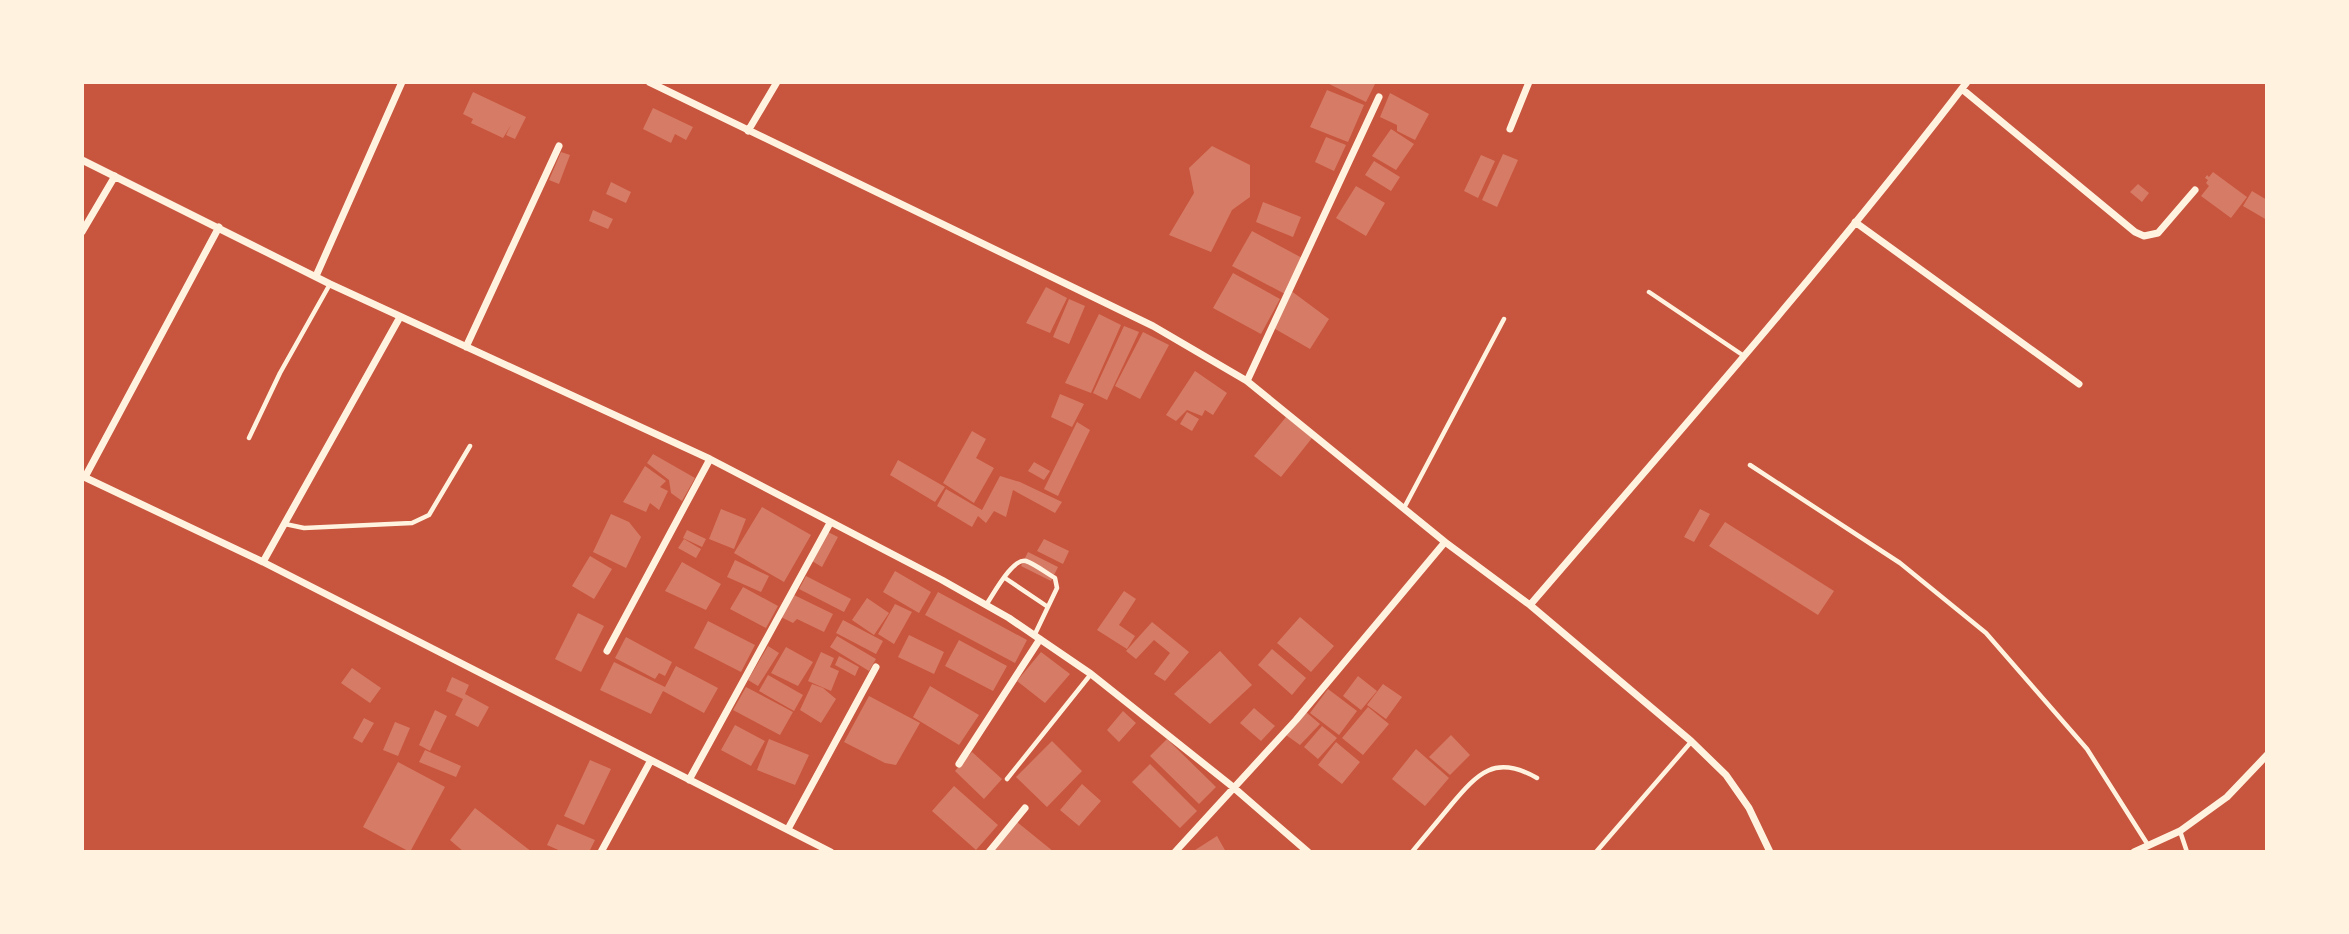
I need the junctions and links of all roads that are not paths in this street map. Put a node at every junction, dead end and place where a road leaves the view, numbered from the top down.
1 (402, 82) edge
2 (649, 82) edge
3 (777, 82) edge
4 (1529, 82) edge
5 (660, 85) edge
6 (1965, 85) edge
7 (1379, 97) dead end
8 (1510, 129) dead end
9 (748, 131) junction
10 (559, 146) dead end
11 (82, 160) edge
12 (115, 176) junction
13 (2195, 190) dead end
14 (1855, 222) junction
15 (219, 227) junction
16 (82, 232) edge
17 (316, 276) junction
18 (330, 284) junction
19 (1649, 292) dead end
20 (400, 317) junction
21 (1504, 319) dead end
22 (466, 347) junction
23 (1744, 357) junction
24 (1247, 381) junction
25 (2079, 384) dead end
26 (249, 438) dead end
27 (470, 446) dead end
28 (710, 458) junction
29 (1750, 465) dead end
30 (84, 477) edge
31 (1404, 509) junction
32 (830, 523) junction
33 (284, 524) junction
34 (1445, 542) junction
35 (262, 562) junction
36 (1005, 578) junction
37 (986, 605) junction
38 (1530, 605) junction
39 (1048, 607) junction
40 (1037, 637) junction
41 (607, 651) dead end
42 (876, 667) dead end
43 (1091, 674) junction
44 (1691, 741) junction
45 (2267, 755) edge
46 (651, 760) junction
47 (959, 764) dead end
48 (1537, 778) dead end
49 (1007, 779) dead end
50 (690, 780) junction
51 (1233, 787) junction
52 (1025, 808) dead end
53 (788, 830) junction
54 (2180, 831) junction
55 (2148, 845) junction
56 (601, 852) edge
57 (831, 852) edge
58 (989, 852) edge
59 (1175, 852) edge
60 (1308, 852) edge
61 (1412, 852) edge
62 (1596, 852) edge
63 (1770, 852) edge
64 (2134, 852) edge
65 (2188, 852) edge

1 - 17 street
2 - 5 street
3 - 9 street
4 - 8 street
5 - 9 street
6 - 13 street
6 - 14 street
7 - 24 street
9 - 24 street
10 - 22 street
11 - 12 street
12 - 15 street
12 - 16 street
14 - 23 street
14 - 25 street
15 - 17 street
15 - 30 street
17 - 18 street
18 - 20 street
18 - 26 lane
19 - 23 lane
20 - 22 street
20 - 33 street
21 - 31 lane
22 - 28 street
23 - 38 street
24 - 31 street
27 - 33 lane
28 - 32 street
28 - 41 street
29 - 55 lane
30 - 35 street
31 - 34 street
32 - 37 street
32 - 50 street
33 - 35 street
34 - 38 street
34 - 51 street
35 - 46 street
36 - 37 lane
36 - 39 lane
36 - 39 lane
37 - 40 street
38 - 44 street
39 - 40 lane
40 - 43 street
40 - 47 street
42 - 53 street
43 - 49 lane
43 - 51 street
44 - 62 lane
44 - 63 street
45 - 54 street
46 - 50 street
46 - 56 street
48 - 61 lane
50 - 53 street
51 - 59 street
51 - 60 street
52 - 58 street
53 - 57 street
54 - 55 street
54 - 65 lane
55 - 64 street

